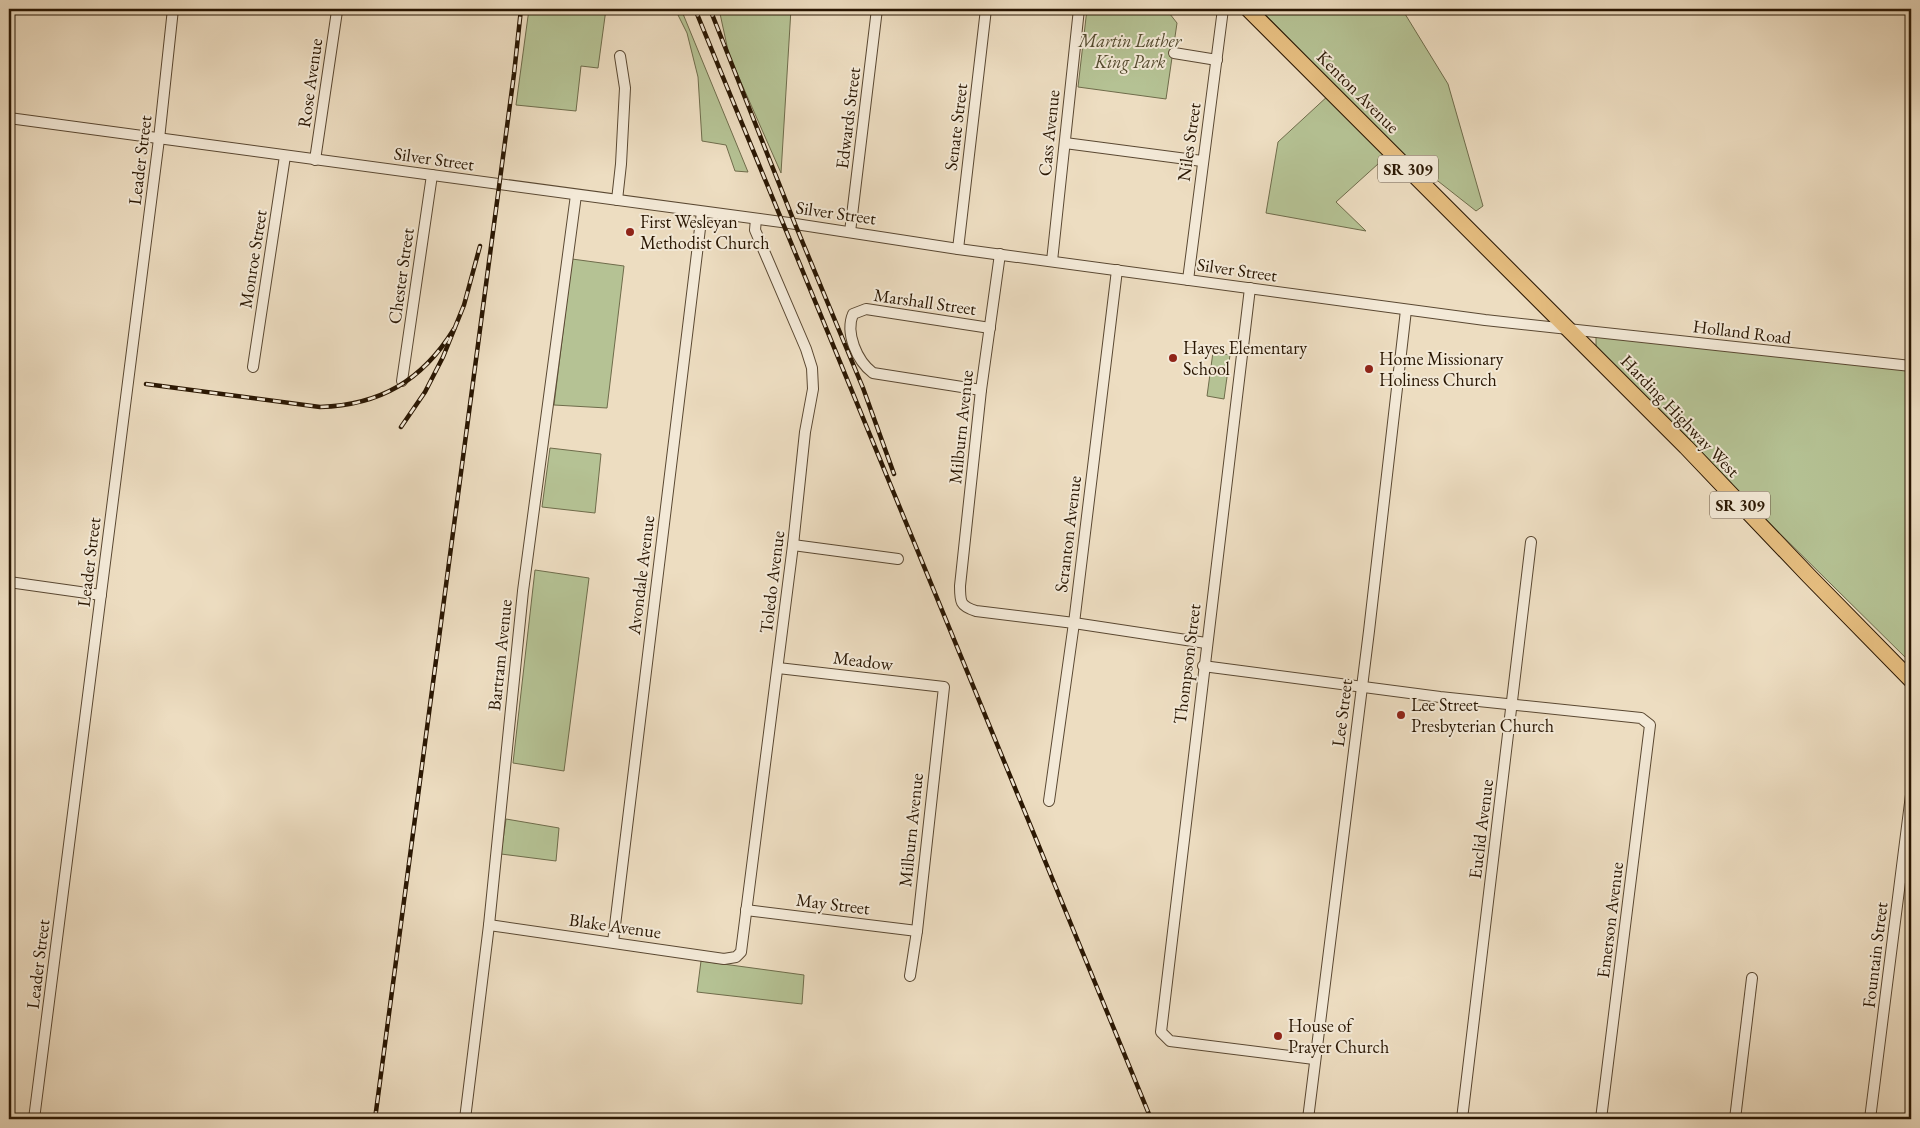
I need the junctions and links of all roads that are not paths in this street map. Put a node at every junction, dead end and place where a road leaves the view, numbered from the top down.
1 (173, 9) edge
2 (877, 9) edge
3 (986, 9) edge
4 (1079, 9) edge
5 (1223, 9) edge
6 (1248, 9) edge
7 (337, 11) dead end
8 (1174, 53) dead end
9 (620, 56) dead end
10 (1217, 60) junction
11 (9, 118) edge
12 (159, 138) junction
13 (1065, 143) junction
14 (285, 156) junction
15 (315, 160) junction
16 (1202, 161) junction
17 (432, 175) junction
18 (576, 195) junction
19 (617, 200) junction
20 (702, 212) junction
21 (756, 219) junction
22 (850, 232) junction
23 (958, 249) junction
24 (1000, 254) junction
25 (1052, 261) junction
26 (1117, 270) junction
27 (1188, 280) junction
28 (1250, 288) junction
29 (1406, 310) junction
30 (990, 328) junction
31 (1568, 330) junction
32 (1911, 366) edge
33 (253, 367) dead end
34 (402, 381) dead end
35 (981, 390) junction
36 (1531, 542) dead end
37 (793, 545) junction
38 (898, 559) dead end
39 (9, 582) edge
40 (101, 595) junction
41 (1074, 623) junction
42 (1206, 643) junction
43 (1203, 666) junction
44 (778, 668) junction
45 (1911, 680) edge
46 (944, 687) joint
47 (1362, 688) junction
48 (1512, 706) junction
49 (1911, 795) edge
50 (1049, 801) dead end
51 (746, 910) junction
52 (489, 925) junction
53 (917, 931) junction
54 (613, 942) junction
55 (736, 957) joint
56 (910, 976) dead end
57 (1752, 978) dead end
58 (1314, 1059) junction
59 (34, 1119) edge
60 (465, 1119) edge
61 (1308, 1119) edge
62 (1462, 1119) edge
63 (1602, 1119) edge
64 (1735, 1119) edge
65 (1870, 1119) edge

1 - 12 street, Leader Street
2 - 22 street, Edwards Street
3 - 23 street, Senate Street
4 - 13 street, Cass Avenue
5 - 10 street, Niles Street
6 - 31 main road, Kenton Avenue / SR 309
7 - 15 street, Rose Avenue
8 - 10 street
9 - 19 street
10 - 16 street, Niles Street
11 - 12 street, Silver Street
12 - 14 street, Silver Street
12 - 40 street, Leader Street
13 - 16 street
13 - 25 street, Cass Avenue
14 - 15 street, Silver Street
14 - 33 street, Monroe Street
15 - 17 street, Silver Street
16 - 27 street, Niles Street
17 - 18 street, Silver Street
17 - 34 street, Chester Street
18 - 19 street, Silver Street
18 - 52 street, Bartram Avenue
19 - 20 street, Silver Street
20 - 21 street, Silver Street
20 - 54 street, Avondale Avenue
21 - 22 street, Silver Street
21 - 37 street, Toledo Avenue
22 - 23 street, Silver Street
23 - 24 street, Silver Street
24 - 25 street, Silver Street
24 - 30 street, Milburn Avenue
25 - 26 street, Silver Street
26 - 27 street, Silver Street
26 - 41 street, Scranton Avenue
27 - 28 street, Silver Street
28 - 29 street, Silver Street
28 - 42 street, Thompson Street
29 - 31 street, Silver Street
29 - 47 street, Lee Street
30 - 35 street, Milburn Avenue
30 - 35 street, Marshall Street
31 - 32 street, Holland Road
31 - 45 main road, Harding Highway West / SR 309
35 - 41 street, Milburn Avenue
36 - 48 street, Euclid Avenue
37 - 38 street
37 - 44 street, Toledo Avenue
39 - 40 street
40 - 59 street, Leader Street
41 - 42 street
41 - 50 street, Scranton Avenue
42 - 43 street, Thompson Street
43 - 47 street
43 - 58 street, Thompson Street
44 - 46 street, Meadow
44 - 51 street, Toledo Avenue
46 - 53 street, Milburn Avenue
47 - 48 street
47 - 58 street, Lee Street
48 - 62 street, Euclid Avenue
48 - 63 street, Emerson Avenue
49 - 65 street, Fountain Street
51 - 53 street, May Street
51 - 55 street, Toledo Avenue
52 - 54 street, Blake Avenue
52 - 60 street, Bartram Avenue
53 - 56 street, Milburn Avenue
54 - 55 street, Blake Avenue
57 - 64 street
58 - 61 street, Lee Street

